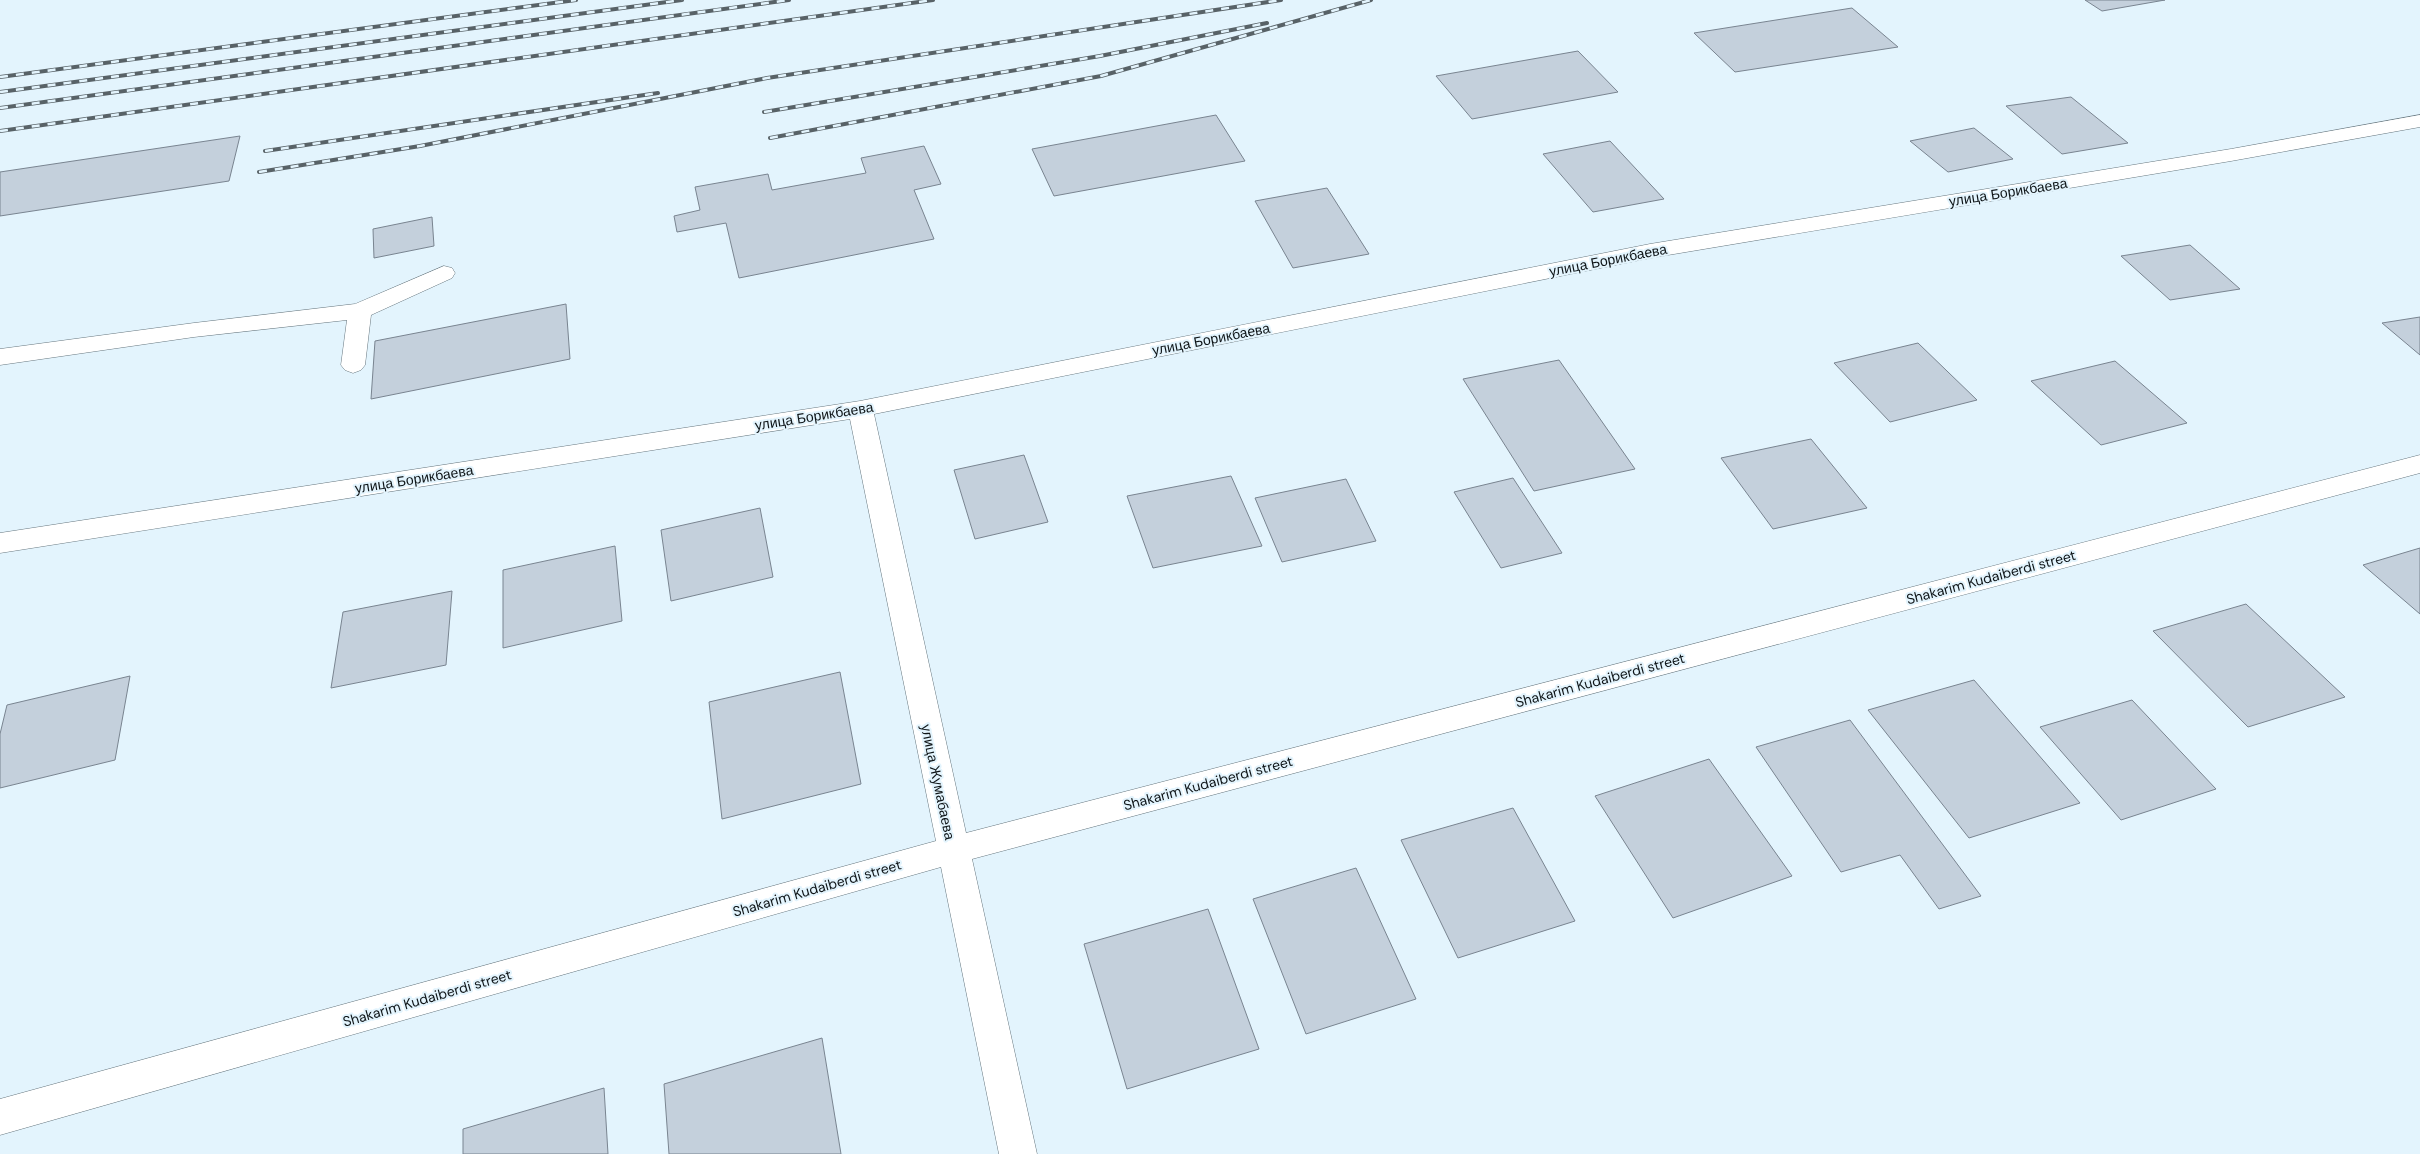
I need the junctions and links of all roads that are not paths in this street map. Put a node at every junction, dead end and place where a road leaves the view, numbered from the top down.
1 (2420, 120) edge
2 (444, 273) dead end
3 (360, 311) junction
4 (0, 357) edge
5 (353, 365) dead end
6 (860, 409) junction
7 (2420, 464) edge
8 (0, 543) edge
9 (953, 850) junction
10 (0, 1117) edge
11 (1018, 1154) edge

1 - 6 street, улица Борикбаева
2 - 3 street
3 - 4 street
3 - 5 street
6 - 8 street, улица Борикбаева
6 - 9 street, улица Жумабаева
7 - 9 street, Shakarim Kudaiberdi street
9 - 10 street, Shakarim Kudaiberdi street
9 - 11 street, улица Жумабаева

